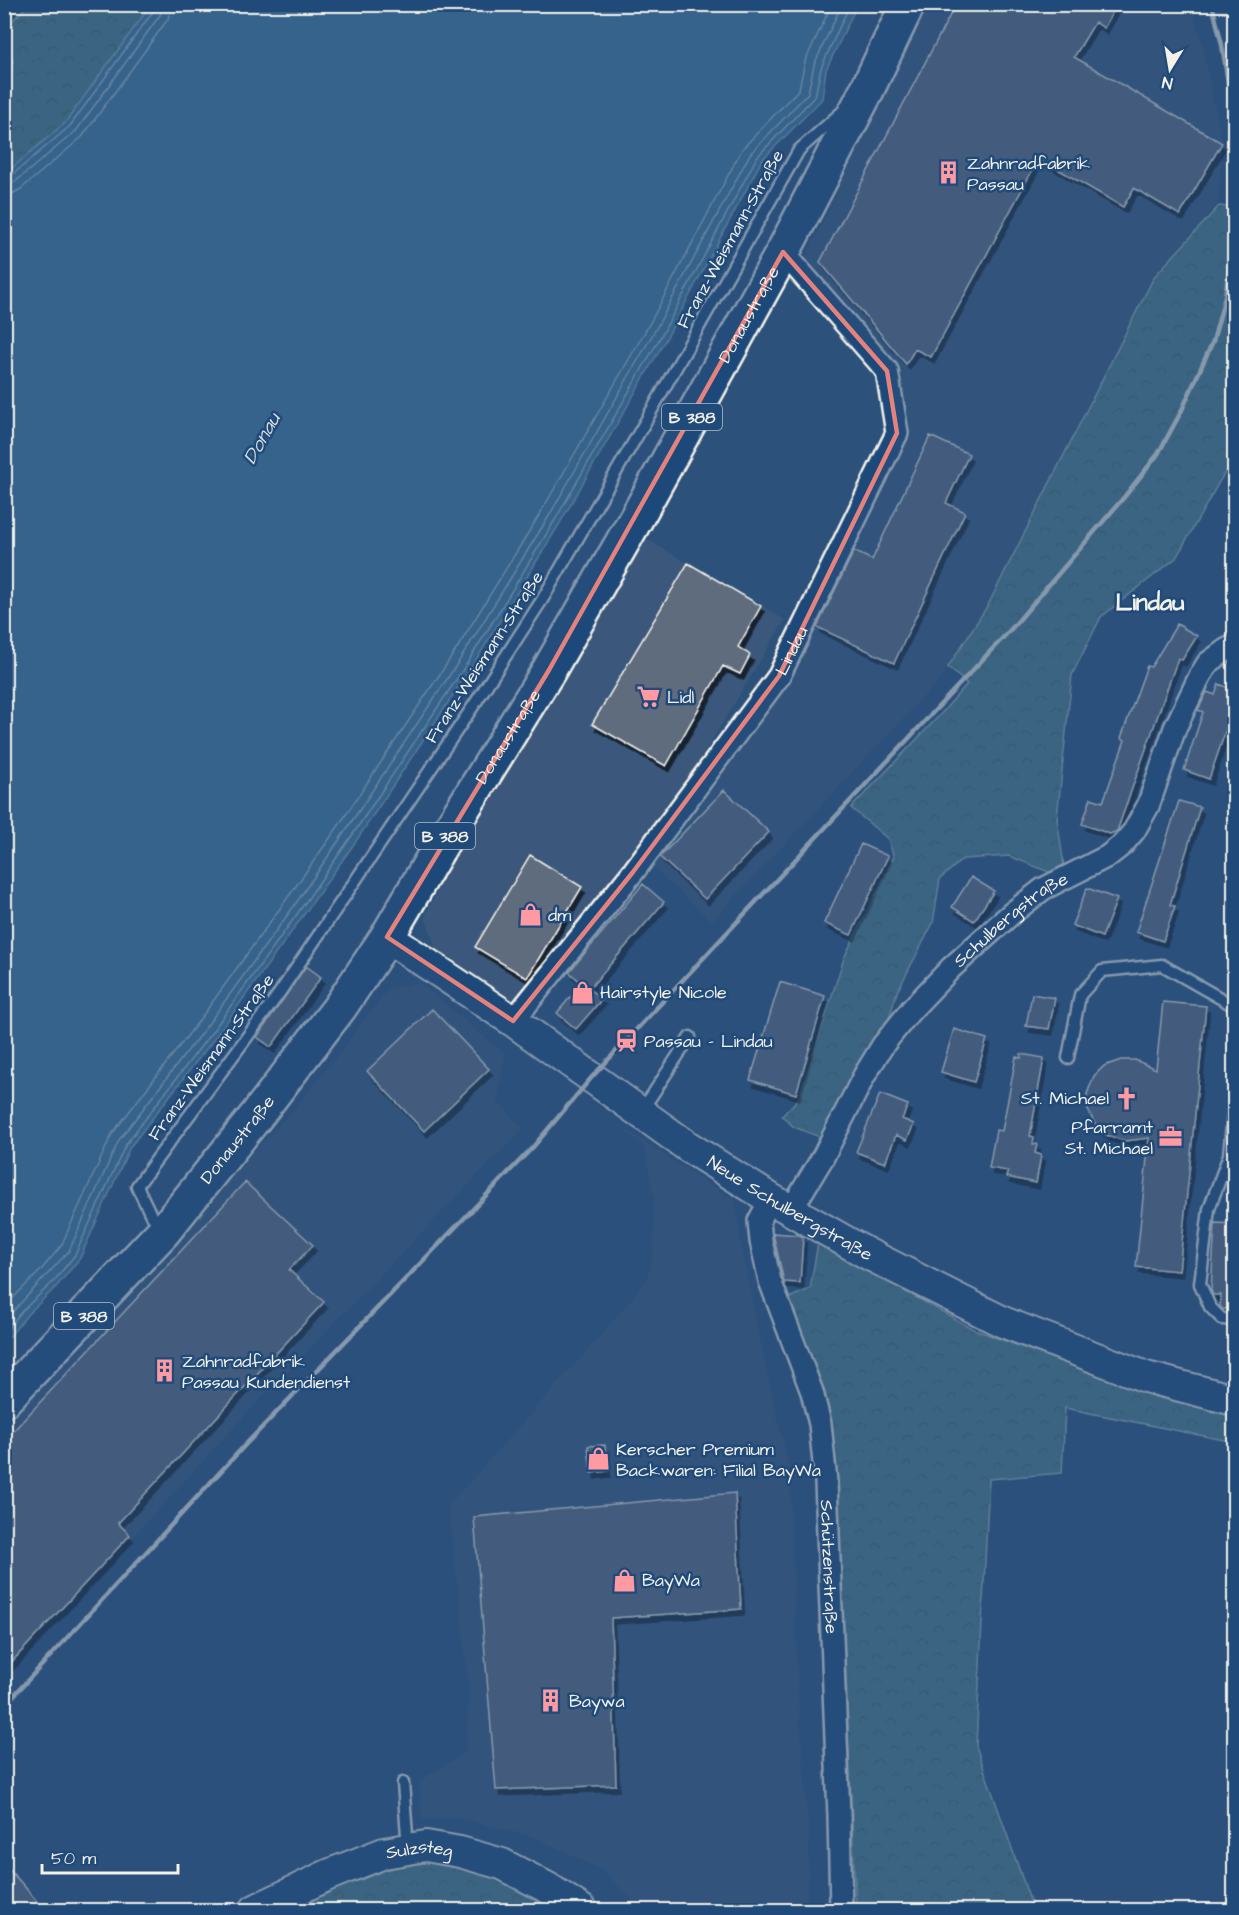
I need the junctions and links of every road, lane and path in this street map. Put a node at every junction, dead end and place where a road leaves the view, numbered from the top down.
1 (908, 4) edge
2 (866, 92) junction
3 (783, 252) junction
4 (1234, 646) edge
5 (387, 938) junction
6 (1234, 1006) edge
7 (513, 1021) junction
8 (690, 1037) dead end
9 (1068, 1058) dead end
10 (1234, 1105) edge
11 (639, 1113) junction
12 (1232, 1159) edge
13 (781, 1205) junction
14 (163, 1232) junction
15 (1234, 1320) edge
16 (4, 1400) edge
17 (1234, 1400) edge
18 (403, 1782) dead end
19 (408, 1849) junction
20 (255, 1911) edge
21 (582, 1911) edge
22 (841, 1911) edge

1 - 2 main road, Donaustraße / B 388
2 - 3 main road, Donaustraße / B 388
2 - 14 lane, Franz-Weismann-Straße
3 - 5 main road, Donaustraße / B 388
3 - 7 street, Lindau
4 - 13 street, Schulbergstraße
5 - 7 street, Neue Schulbergstraße
5 - 14 main road, Donaustraße / B 388
6 - 9 lane
7 - 11 street, Neue Schulbergstraße
8 - 11 lane
10 - 12 lane
11 - 13 street, Neue Schulbergstraße
12 - 15 lane
13 - 17 street, Neue Schulbergstraße
13 - 22 street, Schützenstraße
14 - 16 main road, Donaustraße / B 388
18 - 19 lane
19 - 20 street, Sulzsteg
19 - 21 street, Sulzsteg

